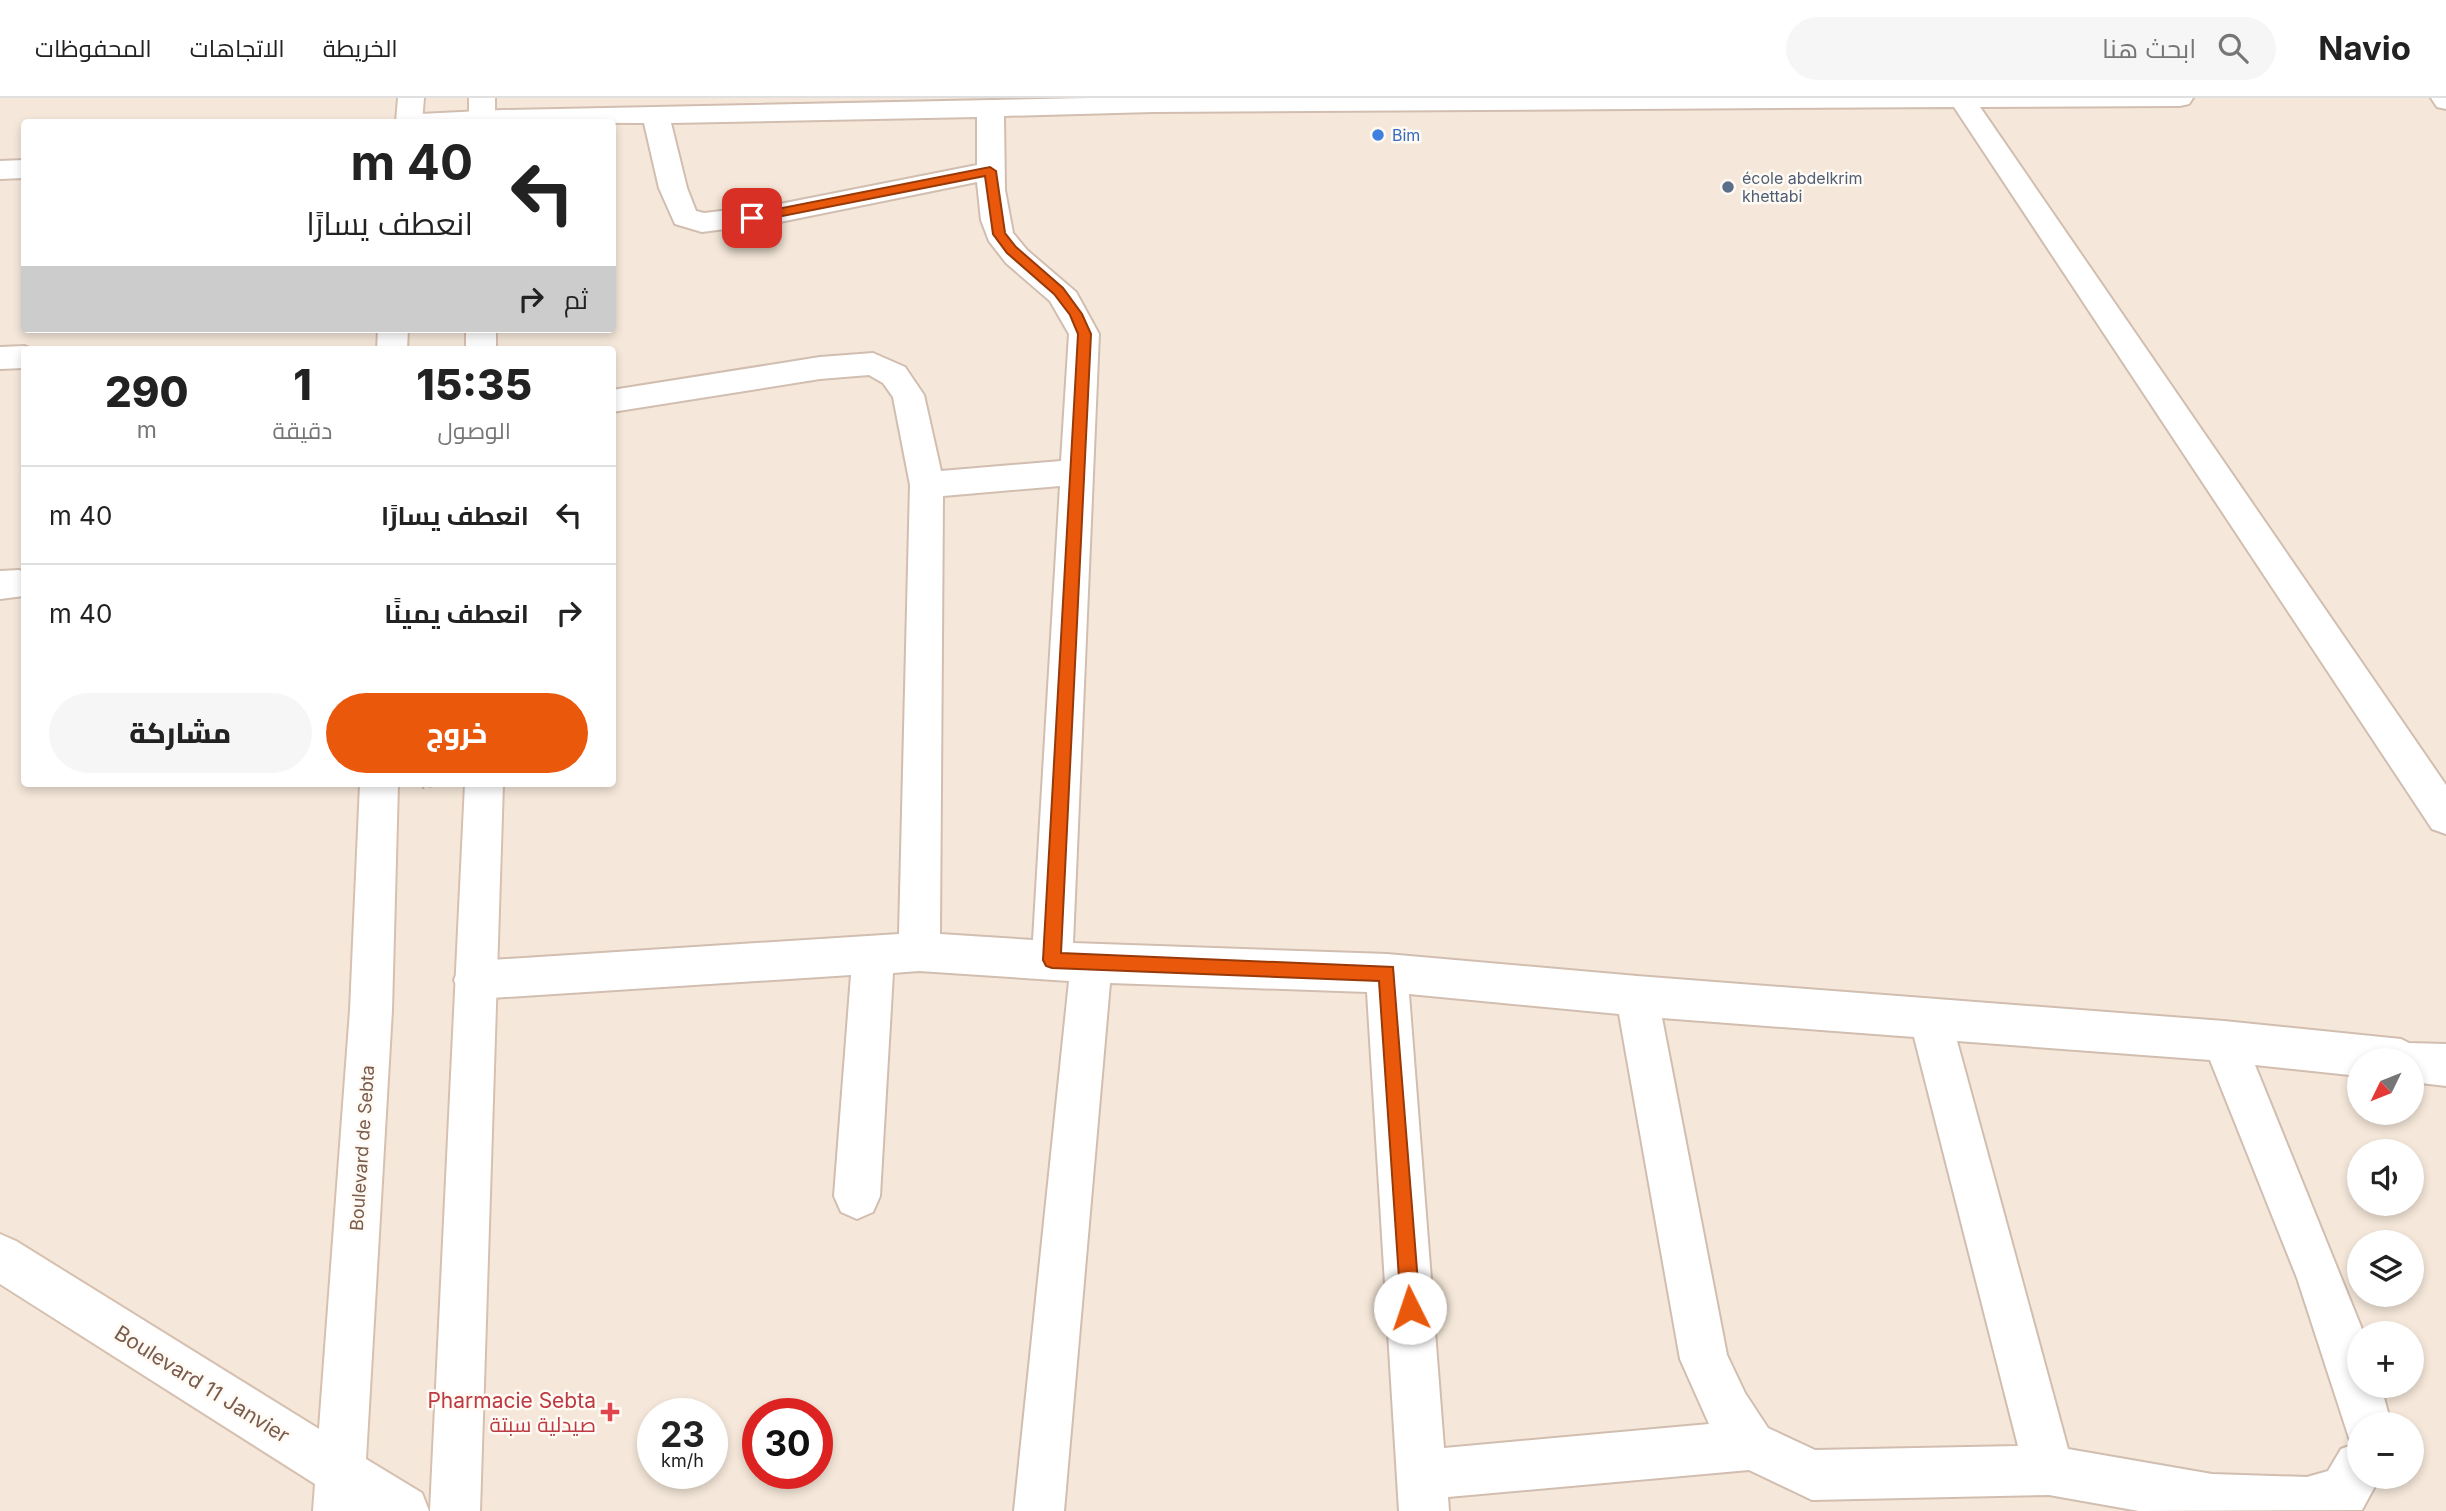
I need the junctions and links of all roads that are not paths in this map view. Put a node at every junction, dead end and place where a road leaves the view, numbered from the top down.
1 (2180, 98) edge
2 (1639, 99) edge
3 (1948, 99) edge
4 (2039, 99) edge
5 (1153, 101) edge
6 (715, 105) edge
7 (991, 110) junction
8 (482, 113) edge
9 (410, 114) edge
10 (656, 115) junction
11 (21, 169) edge
12 (0, 170) edge
13 (990, 171) junction
14 (21, 357) edge
15 (0, 358) edge
16 (616, 400) edge
17 (1079, 472) junction
18 (927, 485) junction
19 (379, 787) edge
20 (484, 787) edge
21 (2446, 817) edge
22 (919, 952) junction
23 (873, 956) junction
24 (1071, 962) junction
25 (1387, 973) junction
26 (475, 980) junction
27 (1637, 996) junction
28 (1930, 1018) junction
29 (2224, 1041) junction
30 (2347, 1054) edge
31 (2424, 1063) edge
32 (2446, 1065) edge
33 (857, 1196) dead end
34 (0, 1257) edge
35 (2364, 1412) edge
36 (1751, 1445) junction
37 (2049, 1470) junction
38 (2347, 1487) edge
39 (340, 1491) edge
40 (1423, 1493) edge
41 (404, 1511) edge
42 (455, 1511) edge
43 (1039, 1511) edge

1 - 4 street
2 - 3 street
2 - 5 street
3 - 4 street
3 - 21 street
5 - 7 street
6 - 7 street
6 - 10 street
7 - 13 street
8 - 9 street
8 - 10 street
10 - 13 street
11 - 12 street
13 - 17 street
14 - 15 street
16 - 18 street
17 - 18 street
17 - 24 street
18 - 22 street
19 - 39 street, Boulevard de Sebta
20 - 26 street
22 - 23 street
22 - 24 street
23 - 26 street
23 - 33 street
24 - 25 street
24 - 43 street
25 - 27 street
25 - 40 street
26 - 42 street
27 - 28 street
27 - 36 street
28 - 29 street
28 - 37 street
29 - 30 street
29 - 35 street
31 - 32 street
34 - 39 street, Boulevard 11 Janvier
36 - 37 street
36 - 40 street
37 - 38 street
39 - 41 street, Boulevard 11 Janvier

